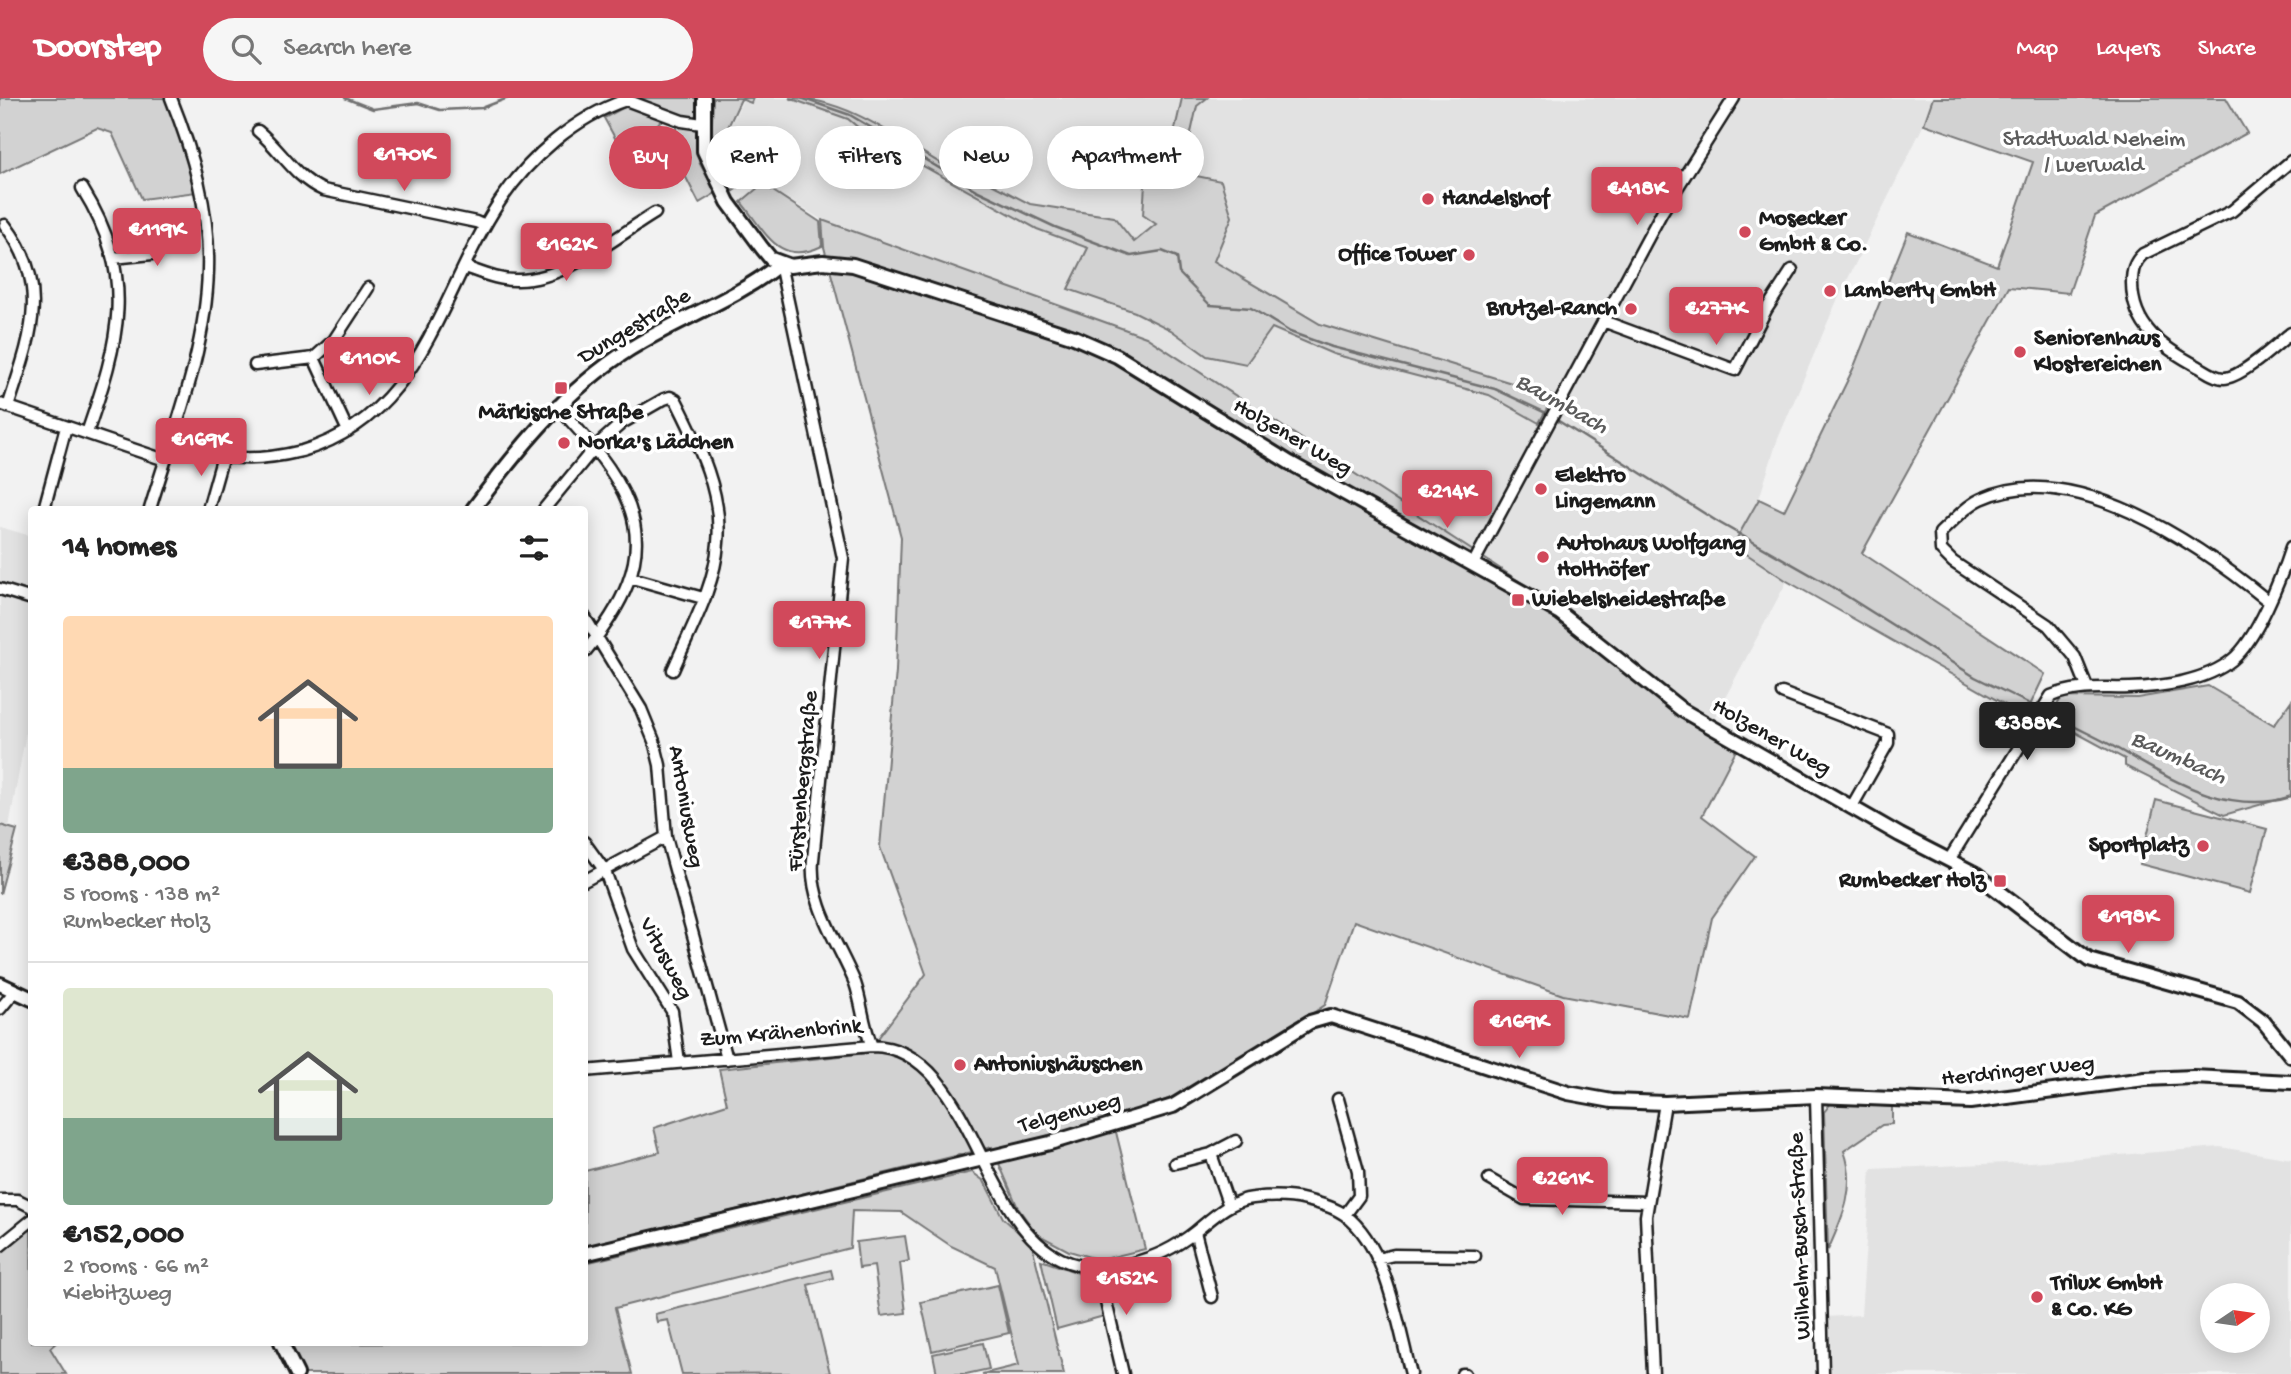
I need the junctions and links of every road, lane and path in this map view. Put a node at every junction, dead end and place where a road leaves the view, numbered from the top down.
1 (171, 98) edge
2 (704, 98) edge
3 (1734, 98) edge
4 (702, 124) junction
5 (258, 131) dead end
6 (2291, 161) edge
7 (82, 188) dead end
8 (655, 213) dead end
9 (5, 225) dead end
10 (485, 226) junction
11 (150, 232) dead end
12 (113, 258) junction
13 (780, 264) junction
14 (465, 267) junction
15 (1792, 270) dead end
16 (368, 288) dead end
17 (1603, 321) junction
18 (2291, 333) edge
19 (314, 358) junction
20 (255, 365) dead end
21 (4, 406) edge
22 (557, 406) junction
23 (66, 427) junction
24 (348, 431) junction
25 (87, 433) junction
26 (172, 440) junction
27 (595, 447) junction
28 (223, 456) junction
29 (165, 460) junction
30 (45, 506) edge
31 (151, 506) edge
32 (209, 506) edge
33 (475, 506) edge
34 (546, 506) edge
35 (2291, 547) edge
36 (1473, 564) junction
37 (632, 578) junction
38 (0, 589) edge
39 (28, 598) edge
40 (704, 598) junction
41 (2268, 601) junction
42 (588, 622) edge
43 (598, 637) junction
44 (588, 648) edge
45 (673, 670) dead end
46 (2087, 687) junction
47 (1782, 693) dead end
48 (1851, 808) junction
49 (666, 837) junction
50 (588, 848) edge
51 (1949, 860) junction
52 (605, 871) junction
53 (588, 879) edge
54 (0, 984) edge
55 (15, 991) junction
56 (28, 997) edge
57 (0, 1009) edge
58 (872, 1046) junction
59 (2291, 1056) edge
60 (727, 1059) junction
61 (678, 1062) junction
62 (588, 1070) edge
63 (2291, 1082) edge
64 (1816, 1096) junction
65 (1339, 1099) dead end
66 (1665, 1103) junction
67 (1236, 1141) dead end
68 (1212, 1154) junction
69 (982, 1158) junction
70 (1175, 1163) dead end
71 (1489, 1179) dead end
72 (0, 1200) edge
73 (1647, 1202) junction
74 (28, 1205) edge
75 (1229, 1206) junction
76 (1345, 1215) junction
77 (28, 1223) edge
78 (1195, 1232) junction
79 (0, 1246) edge
80 (588, 1253) edge
81 (1475, 1256) dead end
82 (1377, 1259) junction
83 (1098, 1268) junction
84 (1212, 1297) dead end
85 (283, 1346) edge
86 (297, 1374) edge
87 (1124, 1374) edge
88 (1411, 1374) edge
89 (1653, 1374) edge
90 (1823, 1374) edge

1 - 26 street
2 - 4 main road
3 - 17 street
4 - 10 street
4 - 13 main road
5 - 10 street
6 - 18 street
7 - 12 street
8 - 14 street
9 - 21 street
10 - 14 street
11 - 12 street
12 - 25 street
13 - 22 main road, Dungestraße
13 - 36 main road, Holzener Weg
13 - 58 street, Fürstenbergstraße
14 - 24 street
15 - 17 street
16 - 19 street
17 - 36 street
19 - 20 street
19 - 24 street
21 - 23 street
22 - 27 street
22 - 33 main road, Dungestraße
23 - 25 street
23 - 30 street
24 - 28 street
25 - 29 street
26 - 28 street
26 - 29 street
27 - 34 street
27 - 37 street
27 - 40 street
28 - 32 street
29 - 31 street
35 - 41 street
36 - 48 main road, Holzener Weg
37 - 40 street
37 - 43 street
38 - 39 street
40 - 45 street
41 - 46 street
41 - 46 street
42 - 43 street, Antoniusweg
43 - 44 street
43 - 49 street, Antoniusweg
46 - 51 street
47 - 48 street, Holzener Weg
48 - 51 main road, Holzener Weg
49 - 52 street
49 - 60 street, Antoniusweg
50 - 52 street, Vitusweg
51 - 59 main road, Holzener Weg
52 - 53 street
52 - 61 street, Vitusweg
54 - 55 main road
55 - 56 main road
55 - 57 street
58 - 60 street, Zum Krähenbrink
58 - 69 street, Zum Krähenbrink
60 - 61 street, Zum Krähenbrink
61 - 62 street, Zum Krähenbrink
63 - 64 main road, Herdringer Weg
64 - 66 main road, Herdringer Weg
64 - 90 street, Wilhelm-Busch-Straße
65 - 76 street
66 - 69 main road, Telgenweg
66 - 73 street
67 - 68 street
68 - 70 street
68 - 75 street
69 - 80 main road, Telgenweg
69 - 83 street, Zum Krähenbrink
71 - 73 street
72 - 74 street
73 - 89 street
75 - 76 street
75 - 78 street, Zum Krähenbrink
76 - 82 street
77 - 79 street
78 - 83 street, Zum Krähenbrink
78 - 84 street
81 - 82 street
82 - 88 street
83 - 87 street
85 - 86 main road

